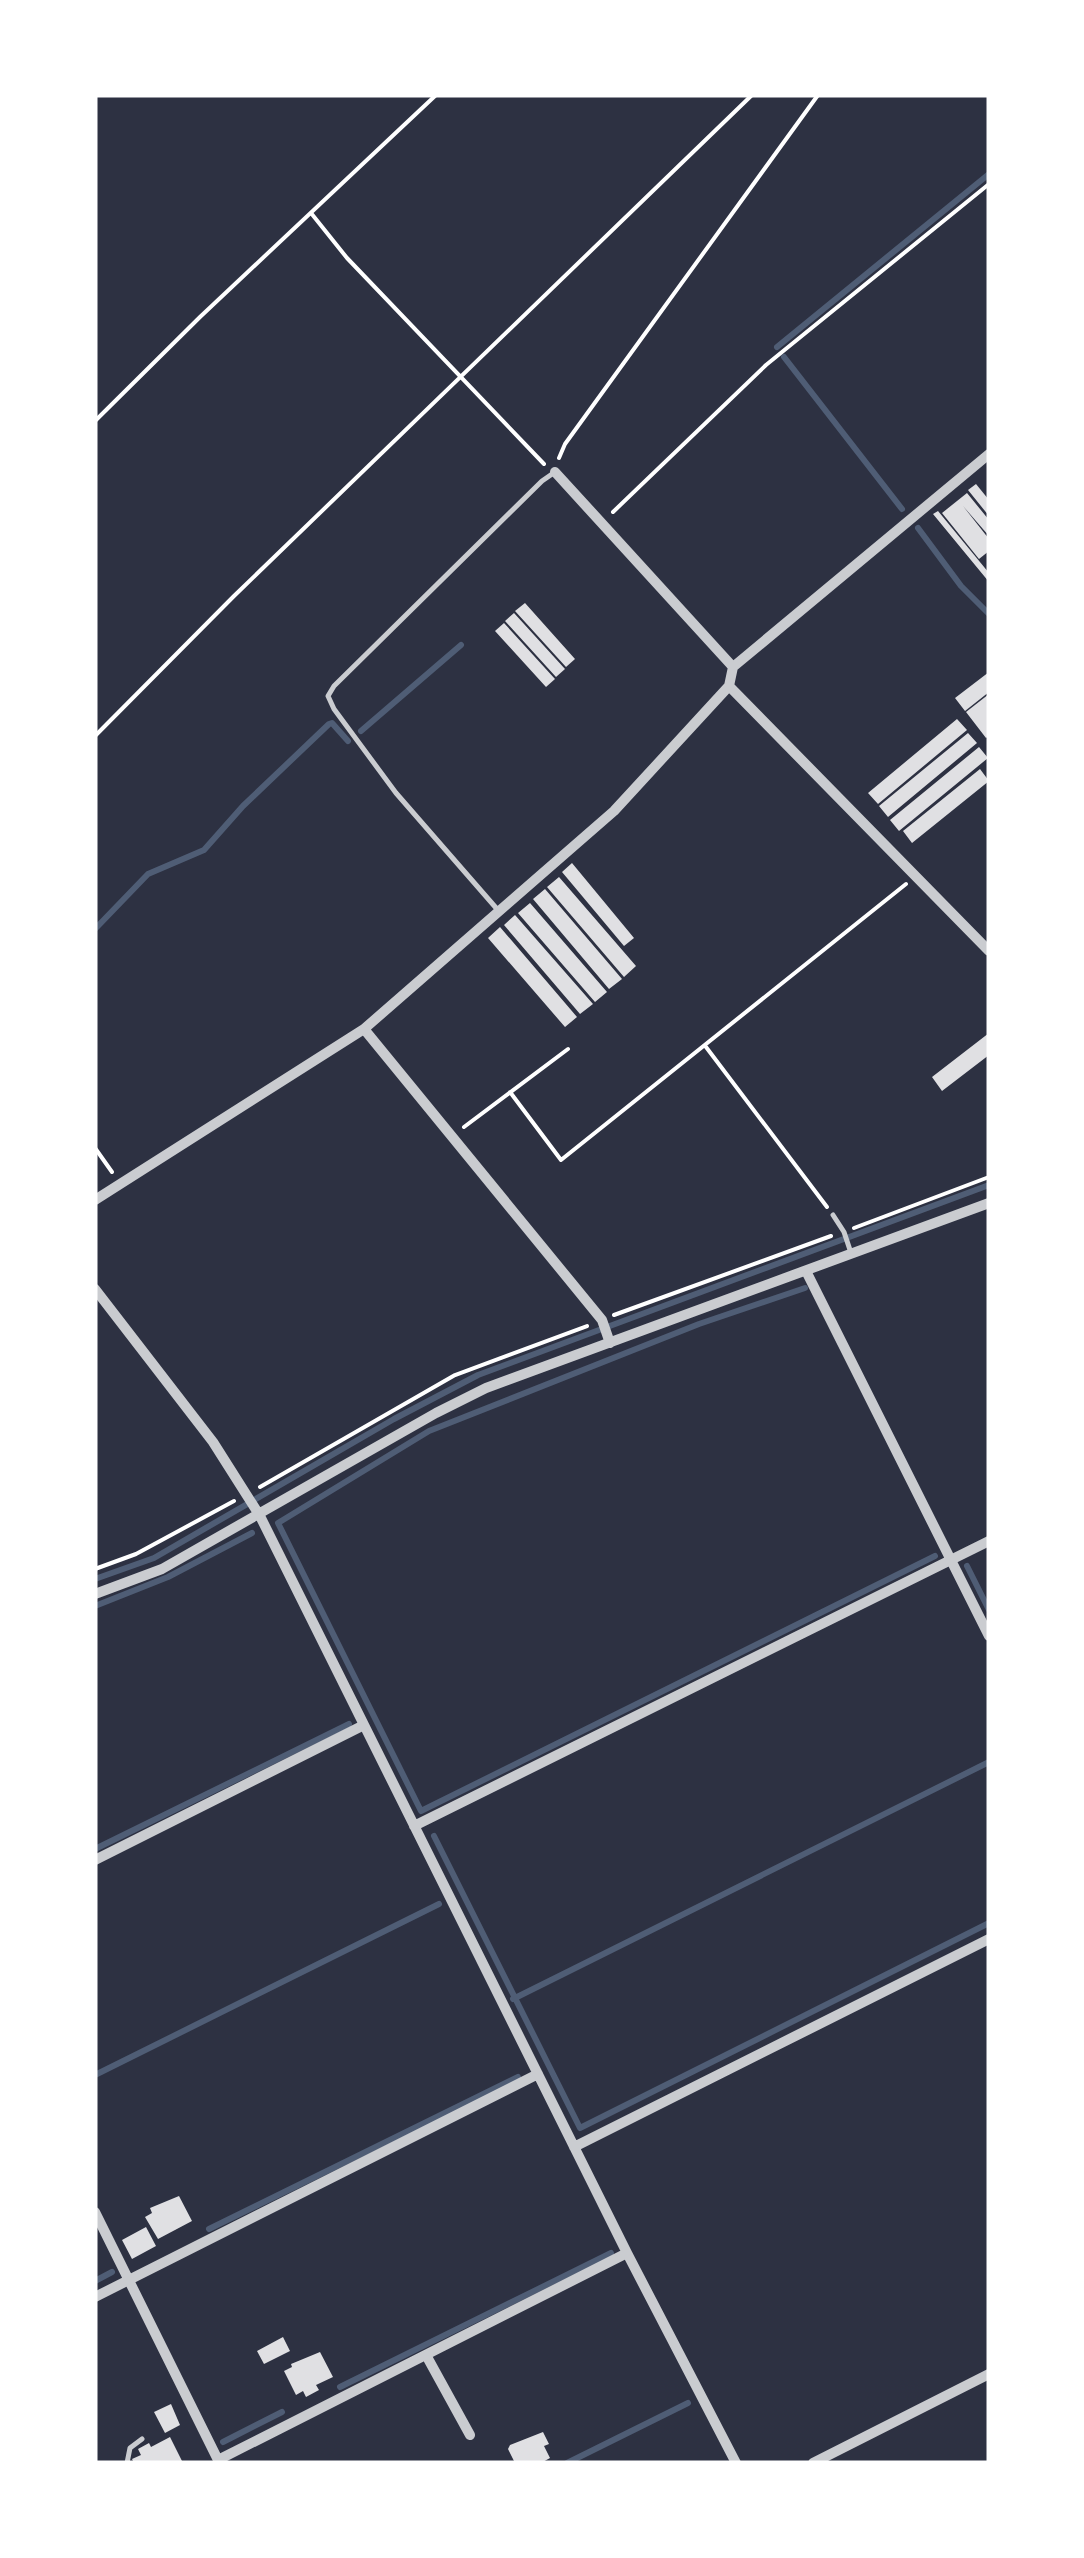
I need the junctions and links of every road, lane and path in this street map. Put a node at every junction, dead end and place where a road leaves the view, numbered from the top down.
1 (436, 95) edge
2 (752, 95) edge
3 (818, 95) edge
4 (989, 184) edge
5 (311, 212) junction
6 (462, 377) junction
7 (95, 421) edge
8 (989, 454) edge
9 (551, 470) junction
10 (602, 522) junction
11 (734, 667) junction
12 (729, 686) junction
13 (95, 736) edge
14 (918, 875) junction
15 (499, 911) junction
16 (989, 951) edge
17 (364, 1028) junction
18 (705, 1045) junction
19 (568, 1049) dead end
20 (510, 1092) junction
21 (452, 1136) junction
22 (95, 1148) edge
23 (121, 1184) junction
24 (95, 1200) edge
25 (989, 1203) edge
26 (833, 1215) joint
27 (850, 1250) junction
28 (806, 1271) junction
29 (95, 1289) edge
30 (609, 1340) junction
31 (258, 1513) junction
32 (989, 1542) edge
33 (951, 1560) junction
34 (95, 1594) edge
35 (989, 1636) edge
36 (364, 1725) junction
37 (414, 1826) junction
38 (95, 1860) edge
39 (989, 1940) edge
40 (538, 2074) junction
41 (574, 2147) junction
42 (95, 2212) edge
43 (627, 2253) junction
44 (129, 2281) junction
45 (95, 2298) edge
46 (426, 2354) junction
47 (989, 2374) edge
48 (470, 2436) dead end
49 (142, 2439) dead end
50 (219, 2461) edge
51 (127, 2463) edge
52 (736, 2463) edge
53 (813, 2463) edge

1 - 5 path
2 - 6 path
3 - 9 path
4 - 10 path
5 - 6 path
5 - 7 path
6 - 9 path
6 - 13 path
8 - 11 street
9 - 10 street
9 - 15 lane
10 - 11 street
11 - 12 street
12 - 14 street
12 - 15 street
14 - 16 street
14 - 18 path
15 - 17 street
17 - 21 street
17 - 23 street
18 - 20 path
18 - 26 path
19 - 20 path
20 - 21 path
21 - 30 street
22 - 23 path
23 - 24 street
25 - 27 street
26 - 27 lane
27 - 28 street
28 - 30 street
28 - 33 street
29 - 31 street
30 - 31 street
31 - 34 street
31 - 36 street
32 - 33 street
33 - 35 street
33 - 37 street
36 - 37 street
36 - 38 street
37 - 40 street
39 - 41 street
40 - 41 street
40 - 44 street
41 - 43 street
42 - 44 street
43 - 46 street
43 - 52 street
44 - 45 street
44 - 50 street
46 - 48 street
46 - 50 street
47 - 53 street
49 - 51 lane

